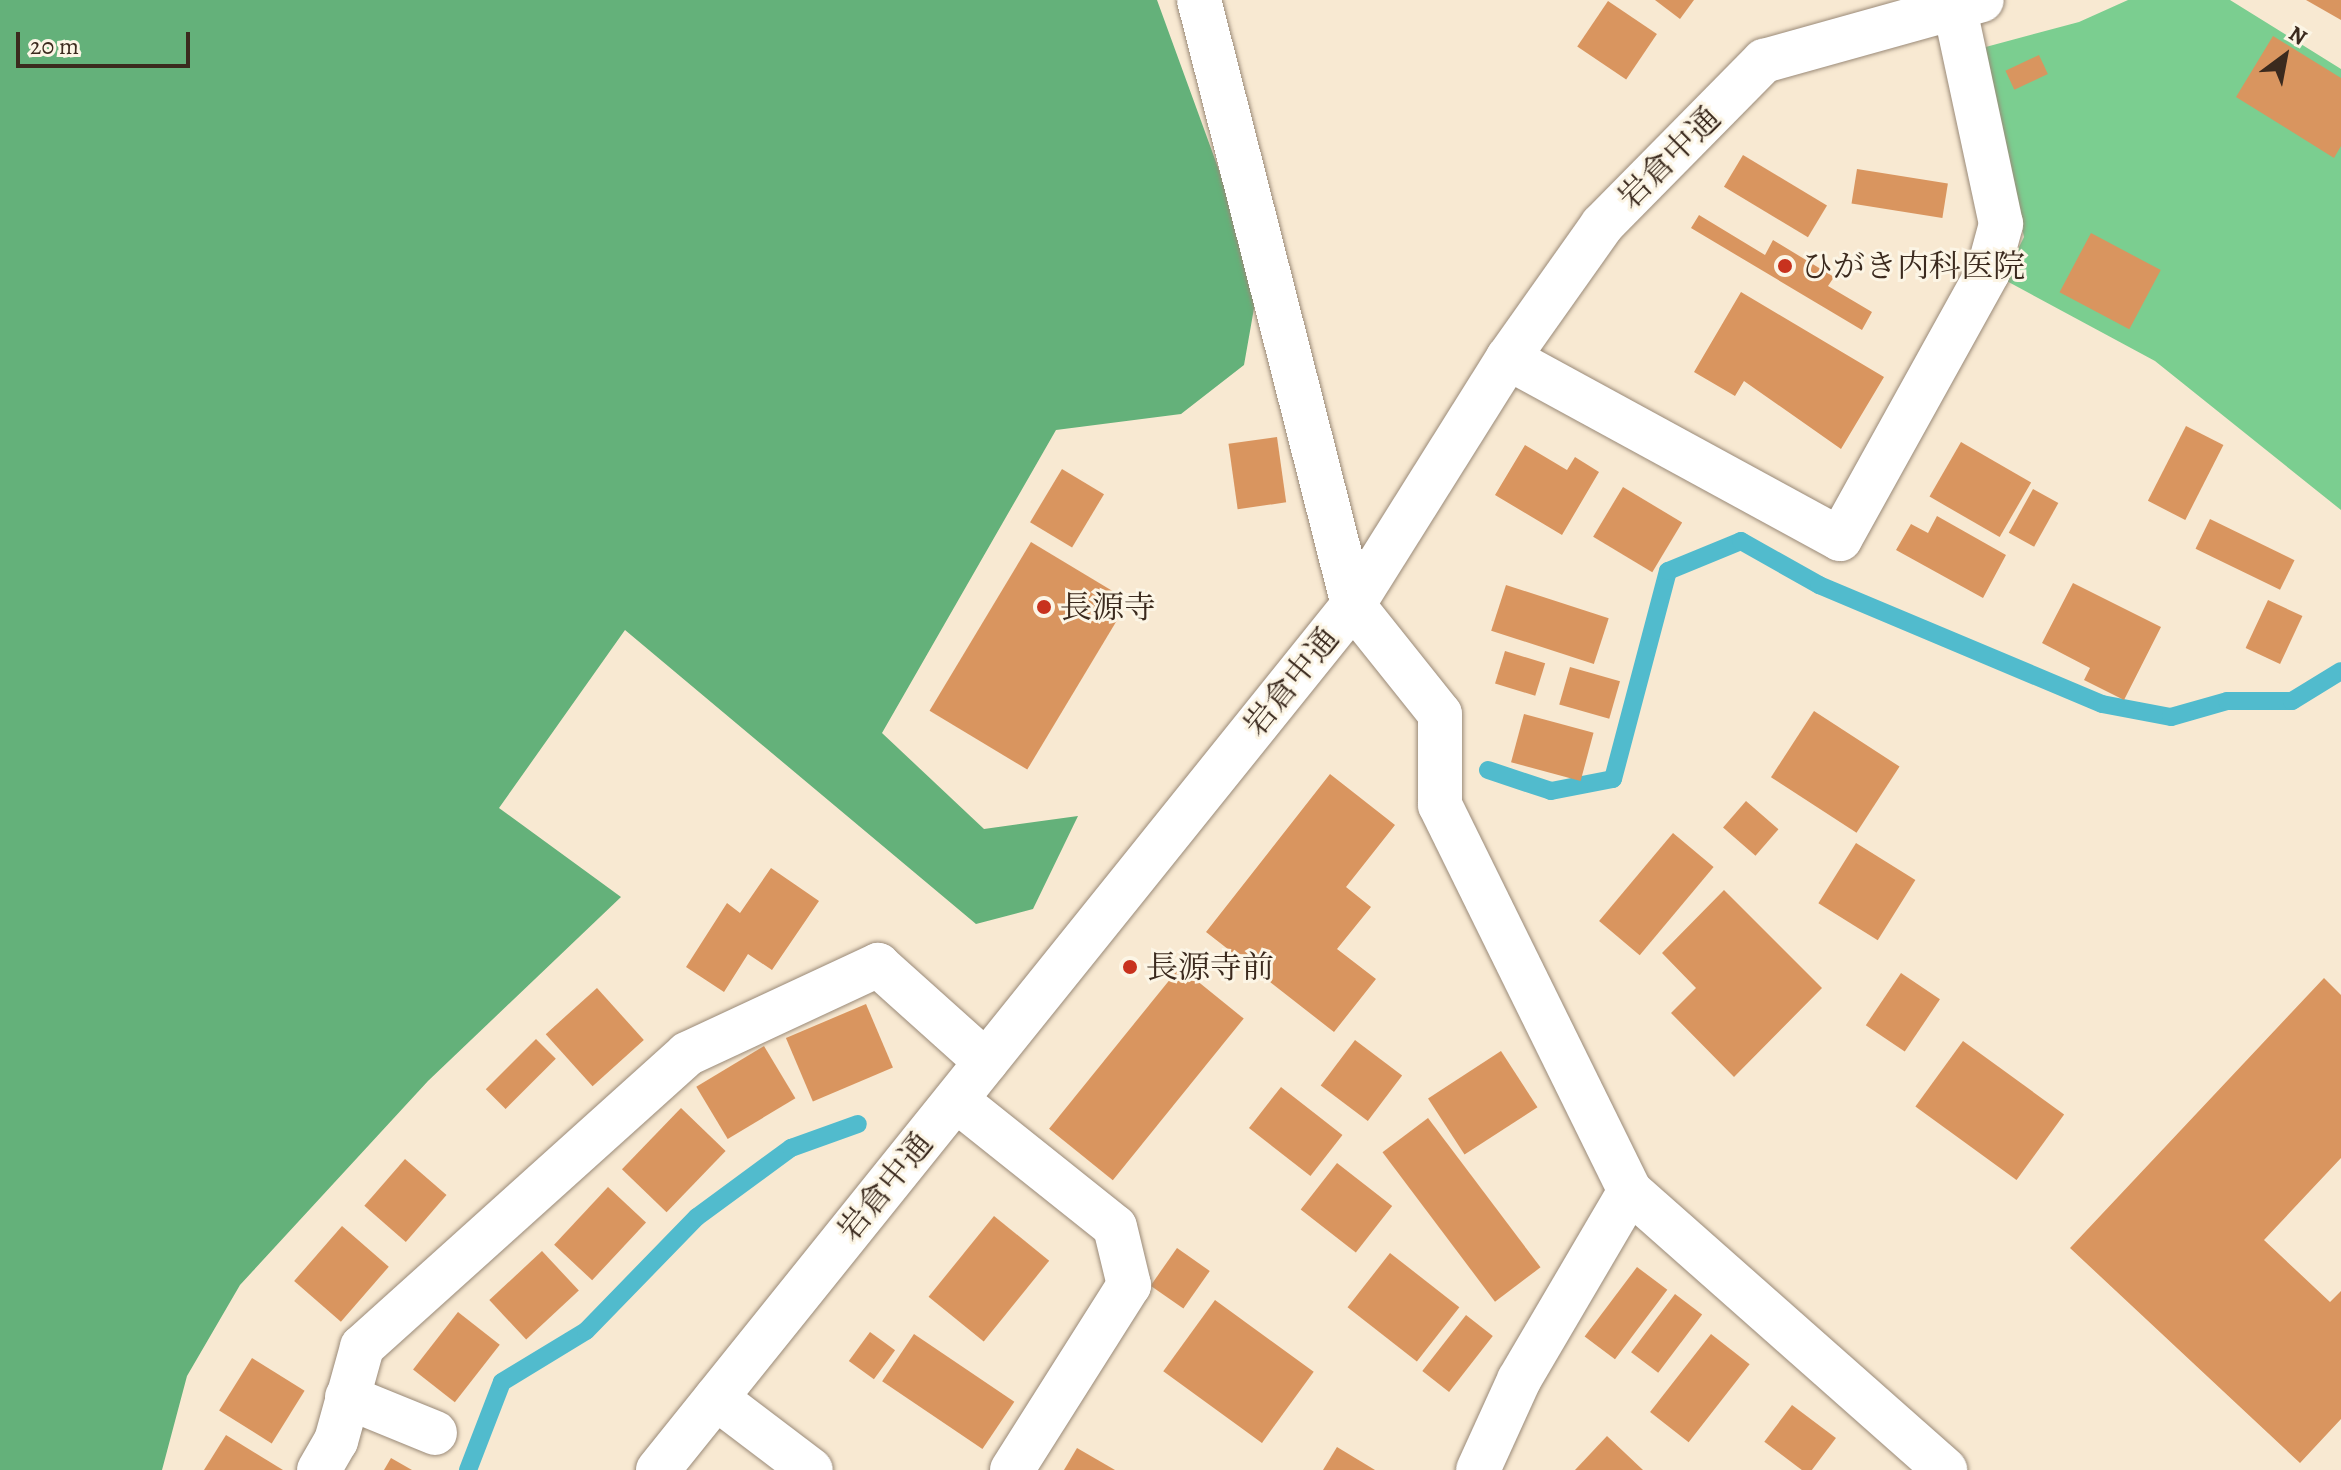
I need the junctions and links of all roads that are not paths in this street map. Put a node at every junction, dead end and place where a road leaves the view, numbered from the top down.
1 (1199, 0) edge
2 (1969, 4) edge
3 (1508, 358) junction
4 (1353, 605) junction
5 (986, 1062) junction
6 (956, 1100) junction
7 (1630, 1191) junction
8 (347, 1397) junction
9 (716, 1398) junction
10 (435, 1433) dead end
11 (319, 1470) edge
12 (658, 1470) edge
13 (811, 1470) edge
14 (1012, 1470) edge
15 (1478, 1470) edge
16 (1945, 1470) edge

1 - 4 street
2 - 3 street, 岩倉中通
2 - 3 street
3 - 4 street, 岩倉中通
4 - 5 street, 岩倉中通
4 - 7 street
5 - 6 street, 岩倉中通
5 - 8 street
6 - 9 street, 岩倉中通
6 - 14 street
7 - 15 street
7 - 16 street
8 - 10 street
8 - 11 street
9 - 12 street, 岩倉中通
9 - 13 street

